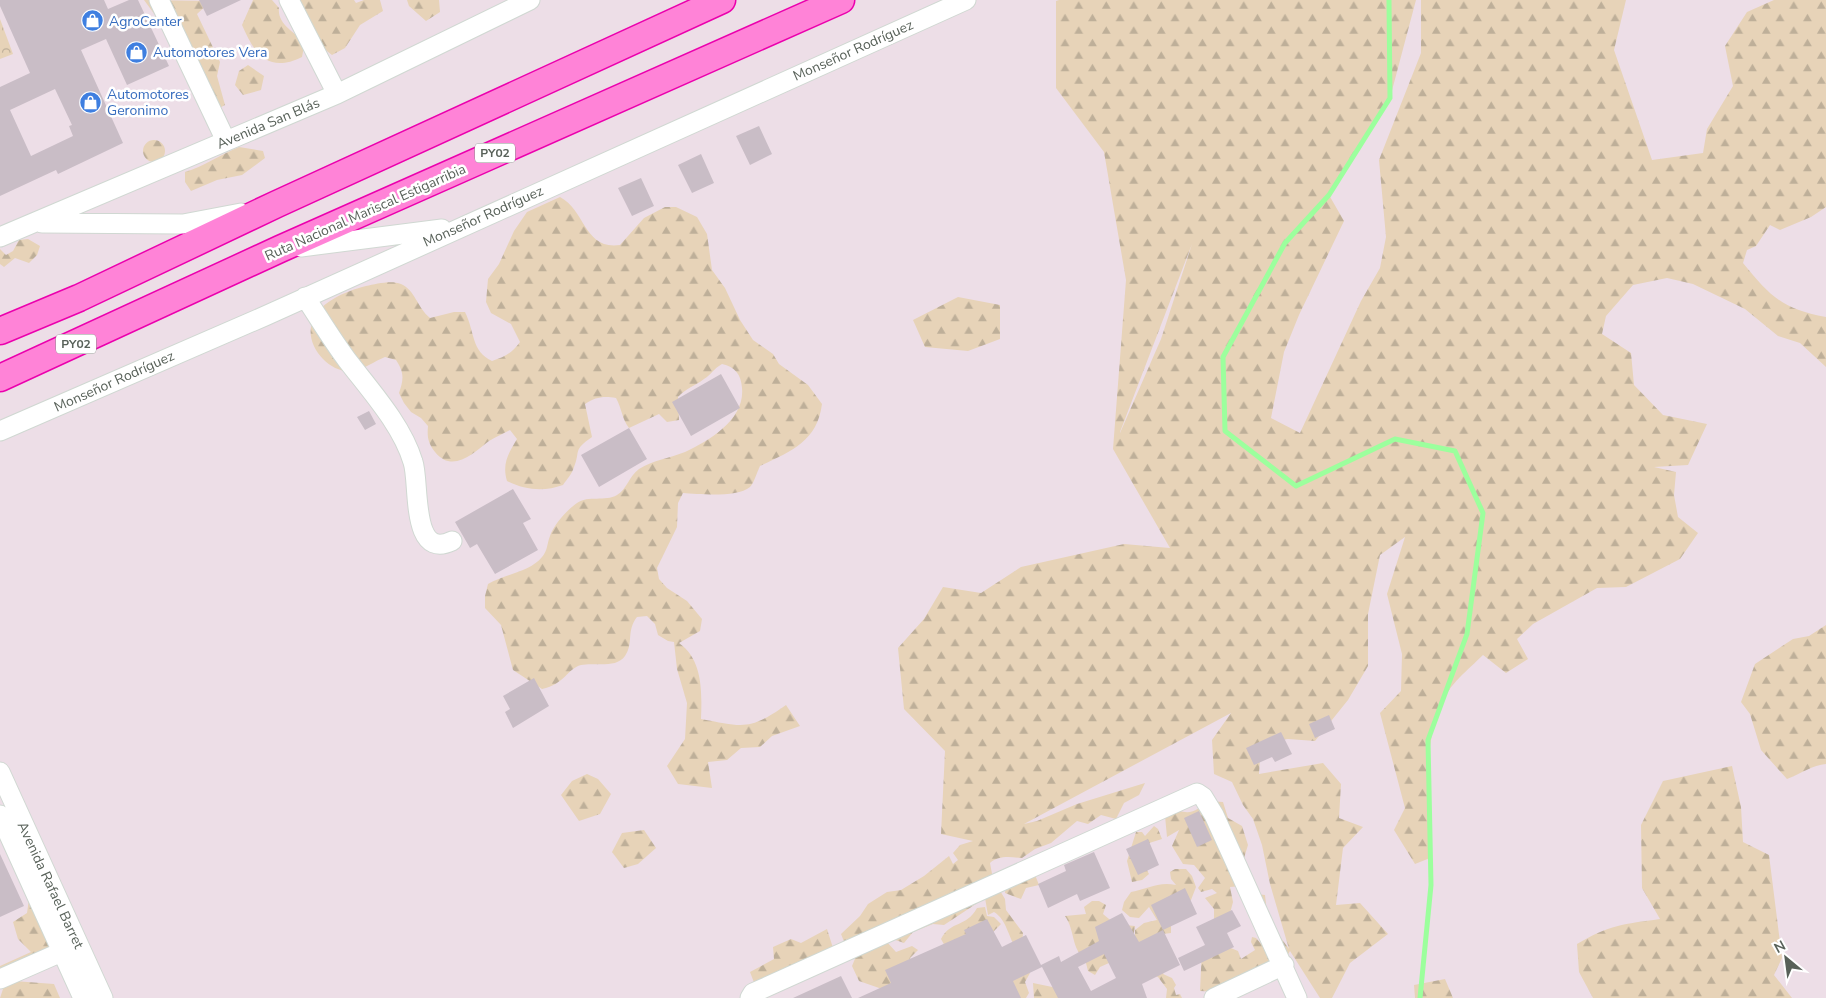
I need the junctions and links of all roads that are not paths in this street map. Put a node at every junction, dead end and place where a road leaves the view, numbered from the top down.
1 (159, 0) edge
2 (289, 0) edge
3 (530, 0) edge
4 (722, 0) edge
5 (841, 0) edge
6 (966, 0) edge
7 (338, 94) junction
8 (226, 141) junction
9 (277, 204) junction
10 (31, 223) junction
11 (461, 226) junction
12 (0, 237) edge
13 (280, 249) junction
14 (305, 297) junction
15 (0, 331) edge
16 (0, 378) edge
17 (0, 431) edge
18 (452, 541) dead end
19 (0, 772) edge
20 (0, 815) edge
21 (70, 948) junction
22 (1284, 965) junction
23 (0, 979) edge
24 (83, 998) edge
25 (103, 998) edge
26 (750, 998) edge
27 (1214, 998) edge
28 (1297, 998) edge

1 - 8 street
2 - 7 street
3 - 7 street, Avenida San Blás
4 - 9 highway
5 - 13 highway, Ruta Nacional Mariscal Estigarribia / PY02
6 - 11 street, Monseñor Rodríguez
7 - 8 street, Avenida San Blás
8 - 10 street, Avenida San Blás
9 - 10 street
9 - 15 highway
10 - 12 street, Avenida San Blás
11 - 13 street
11 - 14 street, Monseñor Rodríguez
13 - 16 highway, Ruta Nacional Mariscal Estigarribia / PY02
14 - 17 street, Monseñor Rodríguez
14 - 18 street
19 - 21 street, Avenida Rafael Barret
20 - 21 street, Avenida Rafael Barret
21 - 23 street
21 - 24 street, Avenida Rafael Barret
21 - 25 street, Avenida Rafael Barret
22 - 26 street
22 - 27 street
22 - 28 street

